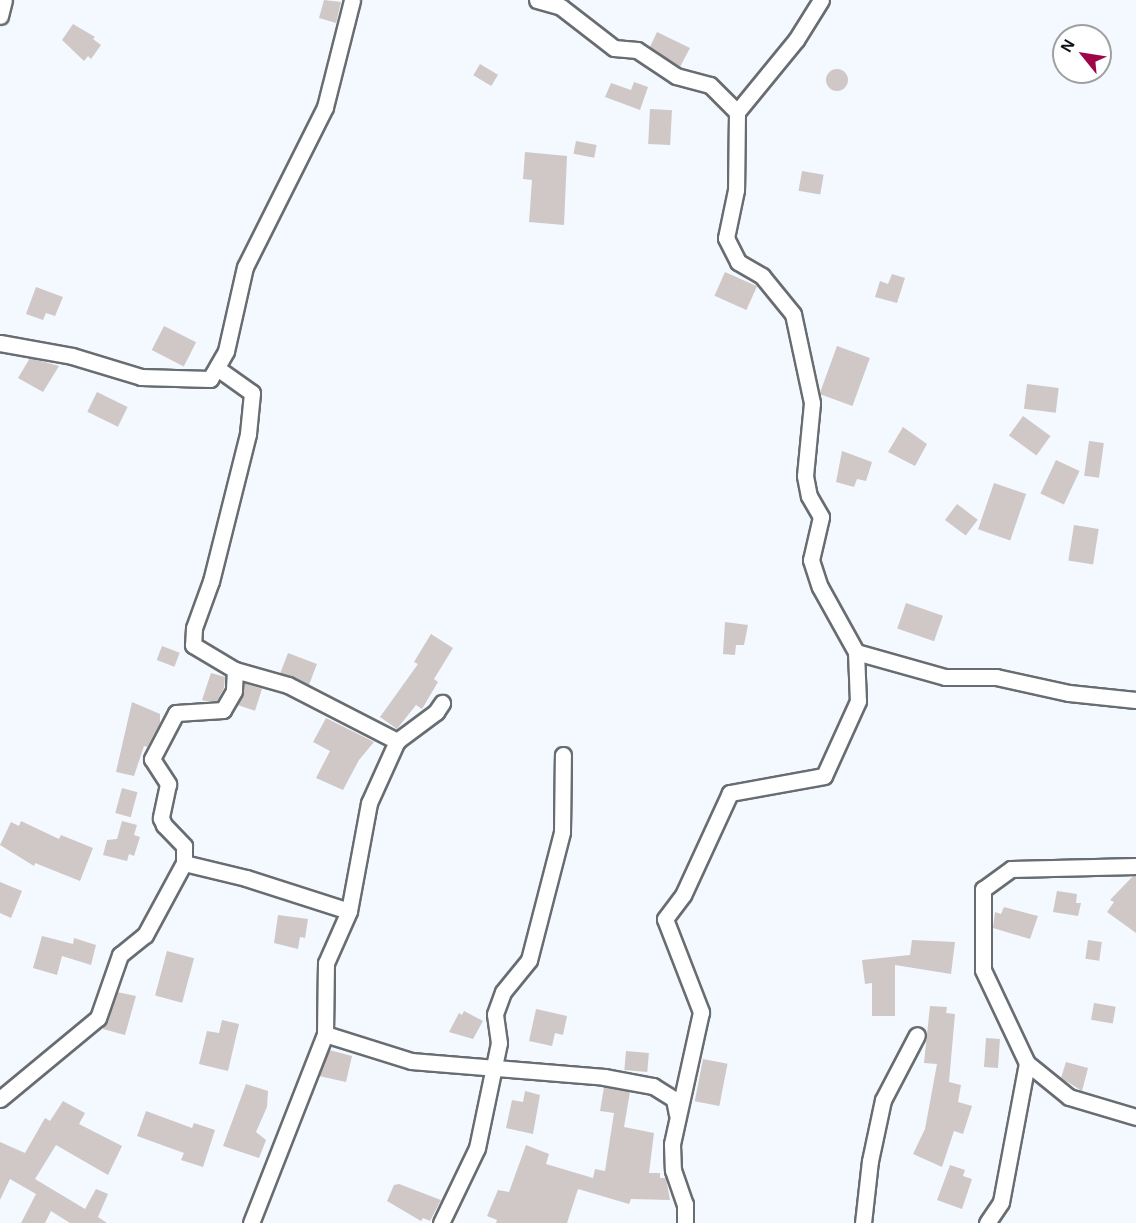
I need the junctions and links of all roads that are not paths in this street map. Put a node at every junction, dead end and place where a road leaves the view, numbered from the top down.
1 (4, 0) edge
2 (352, 0) edge
3 (537, 0) edge
4 (821, 0) edge
5 (0, 16) edge
6 (737, 112) junction
7 (0, 343) edge
8 (217, 368) junction
9 (856, 652) junction
10 (235, 670) junction
11 (1136, 700) edge
12 (442, 703) dead end
13 (397, 741) junction
14 (563, 755) dead end
15 (184, 863) junction
16 (1136, 866) edge
17 (349, 911) junction
18 (326, 1034) junction
19 (916, 1035) dead end
20 (1027, 1063) junction
21 (495, 1067) junction
22 (0, 1099) edge
23 (678, 1117) junction
24 (1136, 1117) edge
25 (251, 1223) edge
26 (441, 1223) edge
27 (685, 1223) edge
28 (863, 1223) edge
29 (987, 1223) edge

1 - 5 street
2 - 8 street
3 - 6 street
4 - 6 street
6 - 9 street
7 - 8 street
8 - 10 street
9 - 11 street
9 - 23 street
10 - 13 street
10 - 15 street
12 - 13 street
13 - 17 street
14 - 21 street
15 - 17 street
15 - 22 street
16 - 20 street
17 - 18 street
18 - 21 street
18 - 25 street
19 - 28 street
20 - 24 street
20 - 29 street
21 - 23 street
21 - 26 street
23 - 27 street

